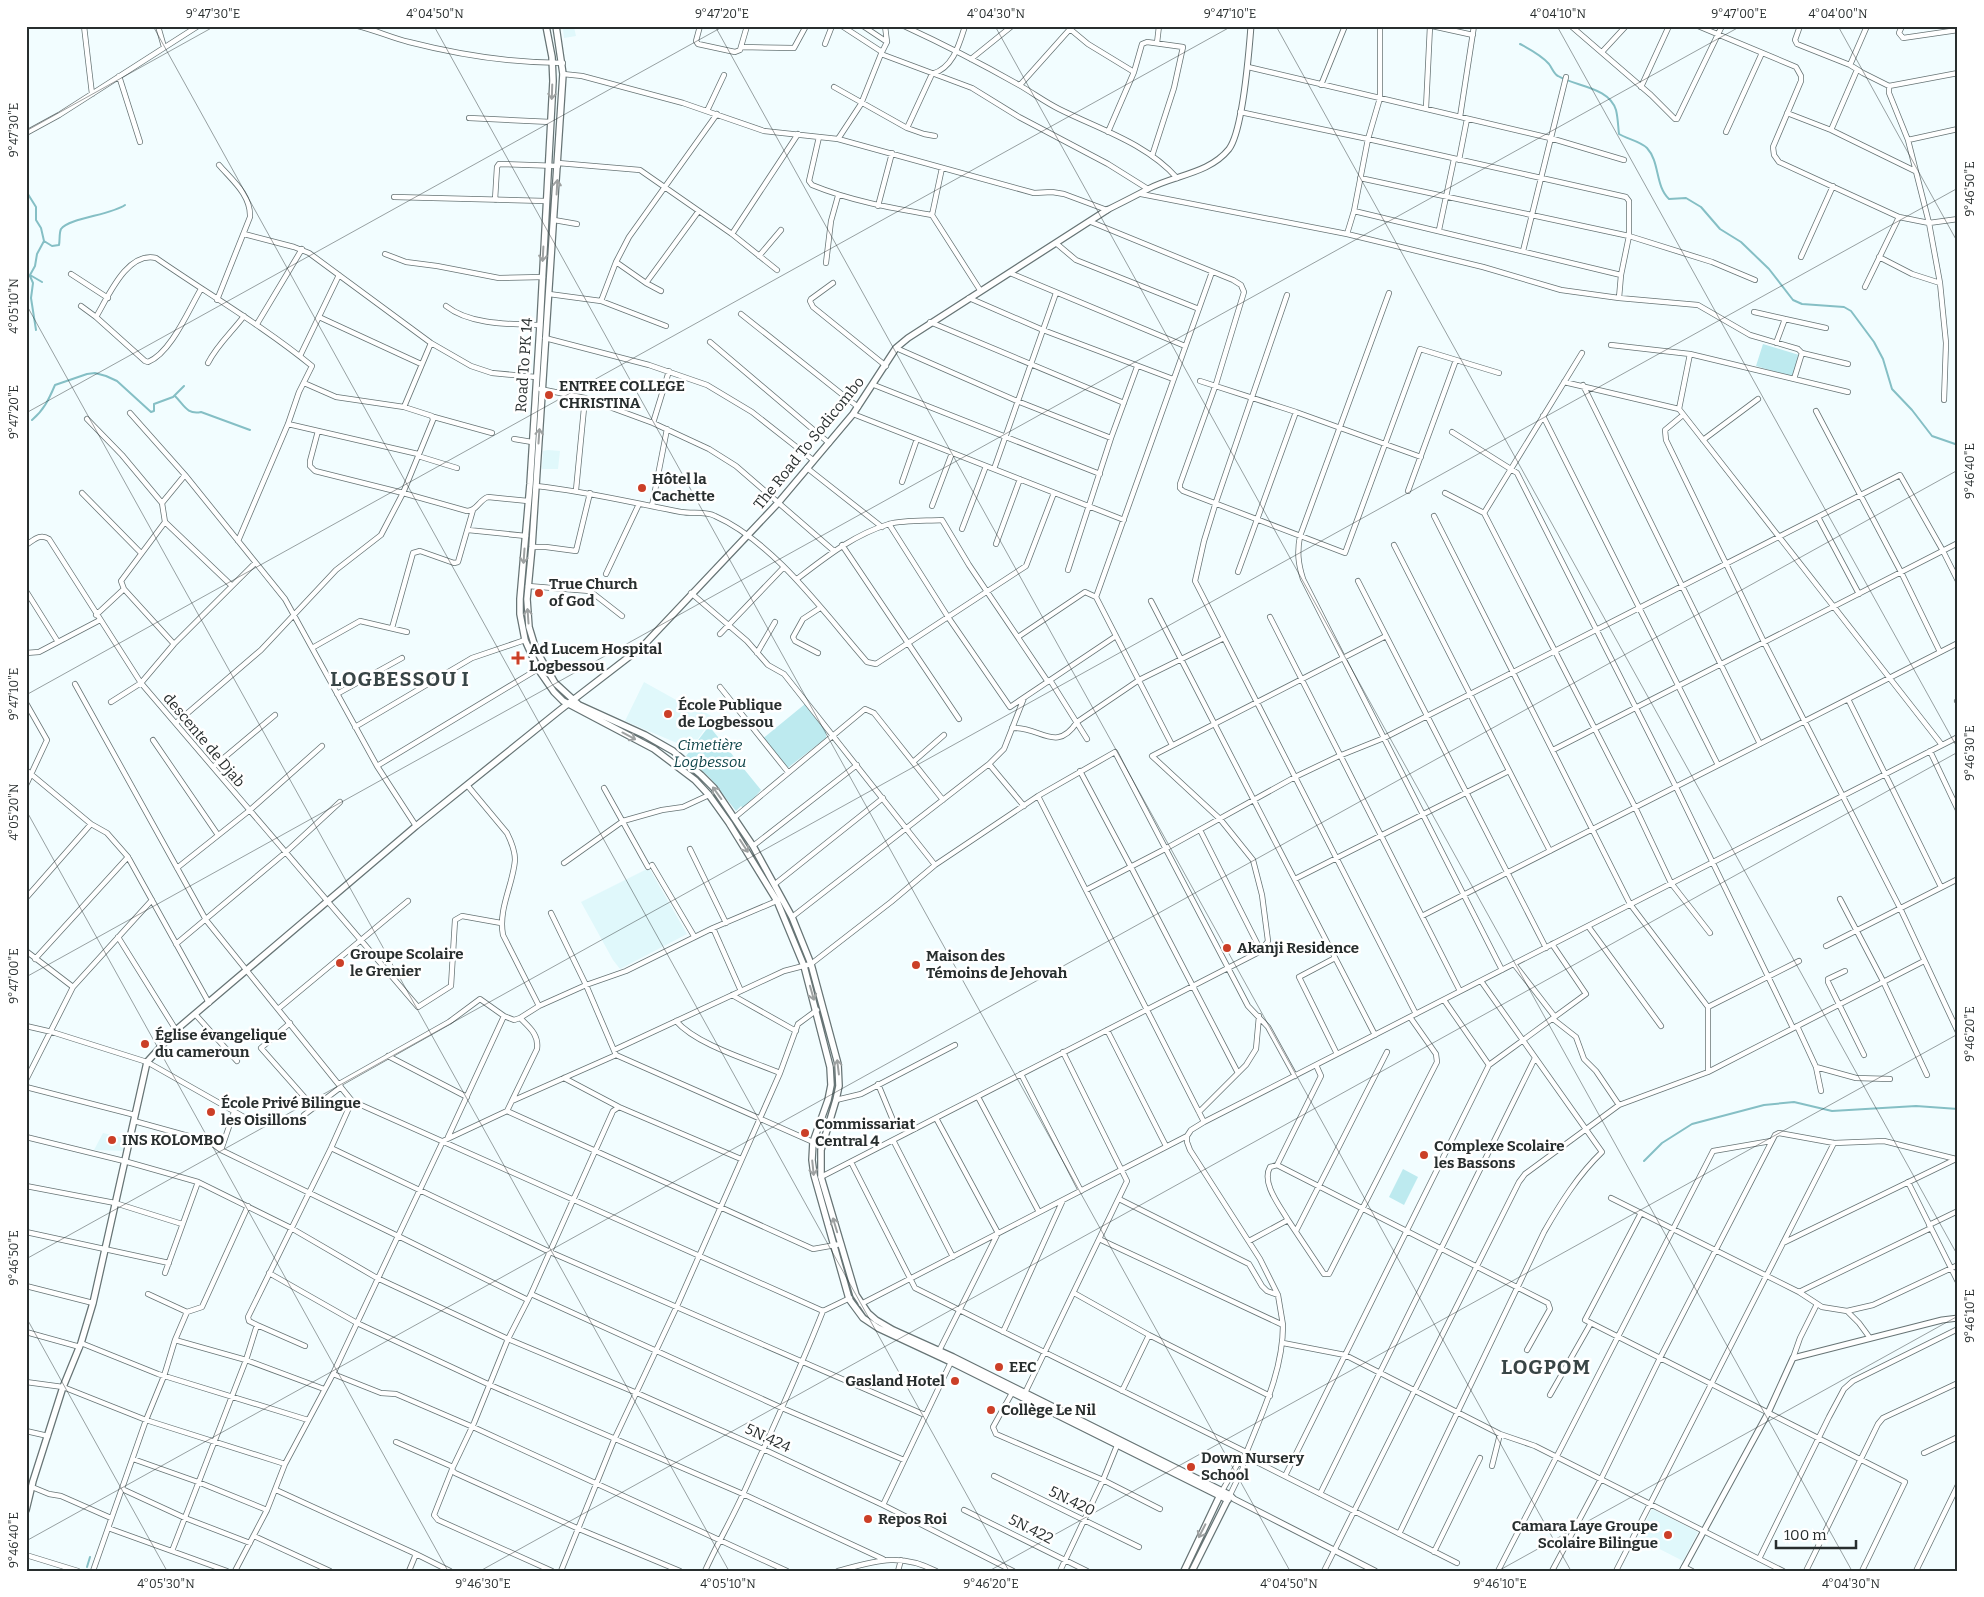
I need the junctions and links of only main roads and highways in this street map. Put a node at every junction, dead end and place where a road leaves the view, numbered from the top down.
1 (546, 26) edge
2 (556, 26) edge
3 (1107, 210) road end
4 (539, 389) junction
5 (559, 693) junction
6 (570, 702) junction
7 (780, 900) junction
8 (1024, 1395) junction
9 (1221, 1494) junction
10 (26, 1510) edge
11 (1184, 1571) edge
12 (1192, 1571) edge

1 -> 4 main road, Road To PK 14
4 -> 2 main road, Road To PK 14
3 - 6 main road, The Road To Sodicombo
5 -> 4 main road, Road To PK 14
4 -> 5 main road, Road To PK 14
5 - 6 main road
6 -> 7 main road
7 -> 6 main road
6 - 10 main road, The Road To Sodicombo
8 -> 7 main road
7 -> 8 main road
8 - 9 main road
9 -> 11 main road
9 - 12 main road

